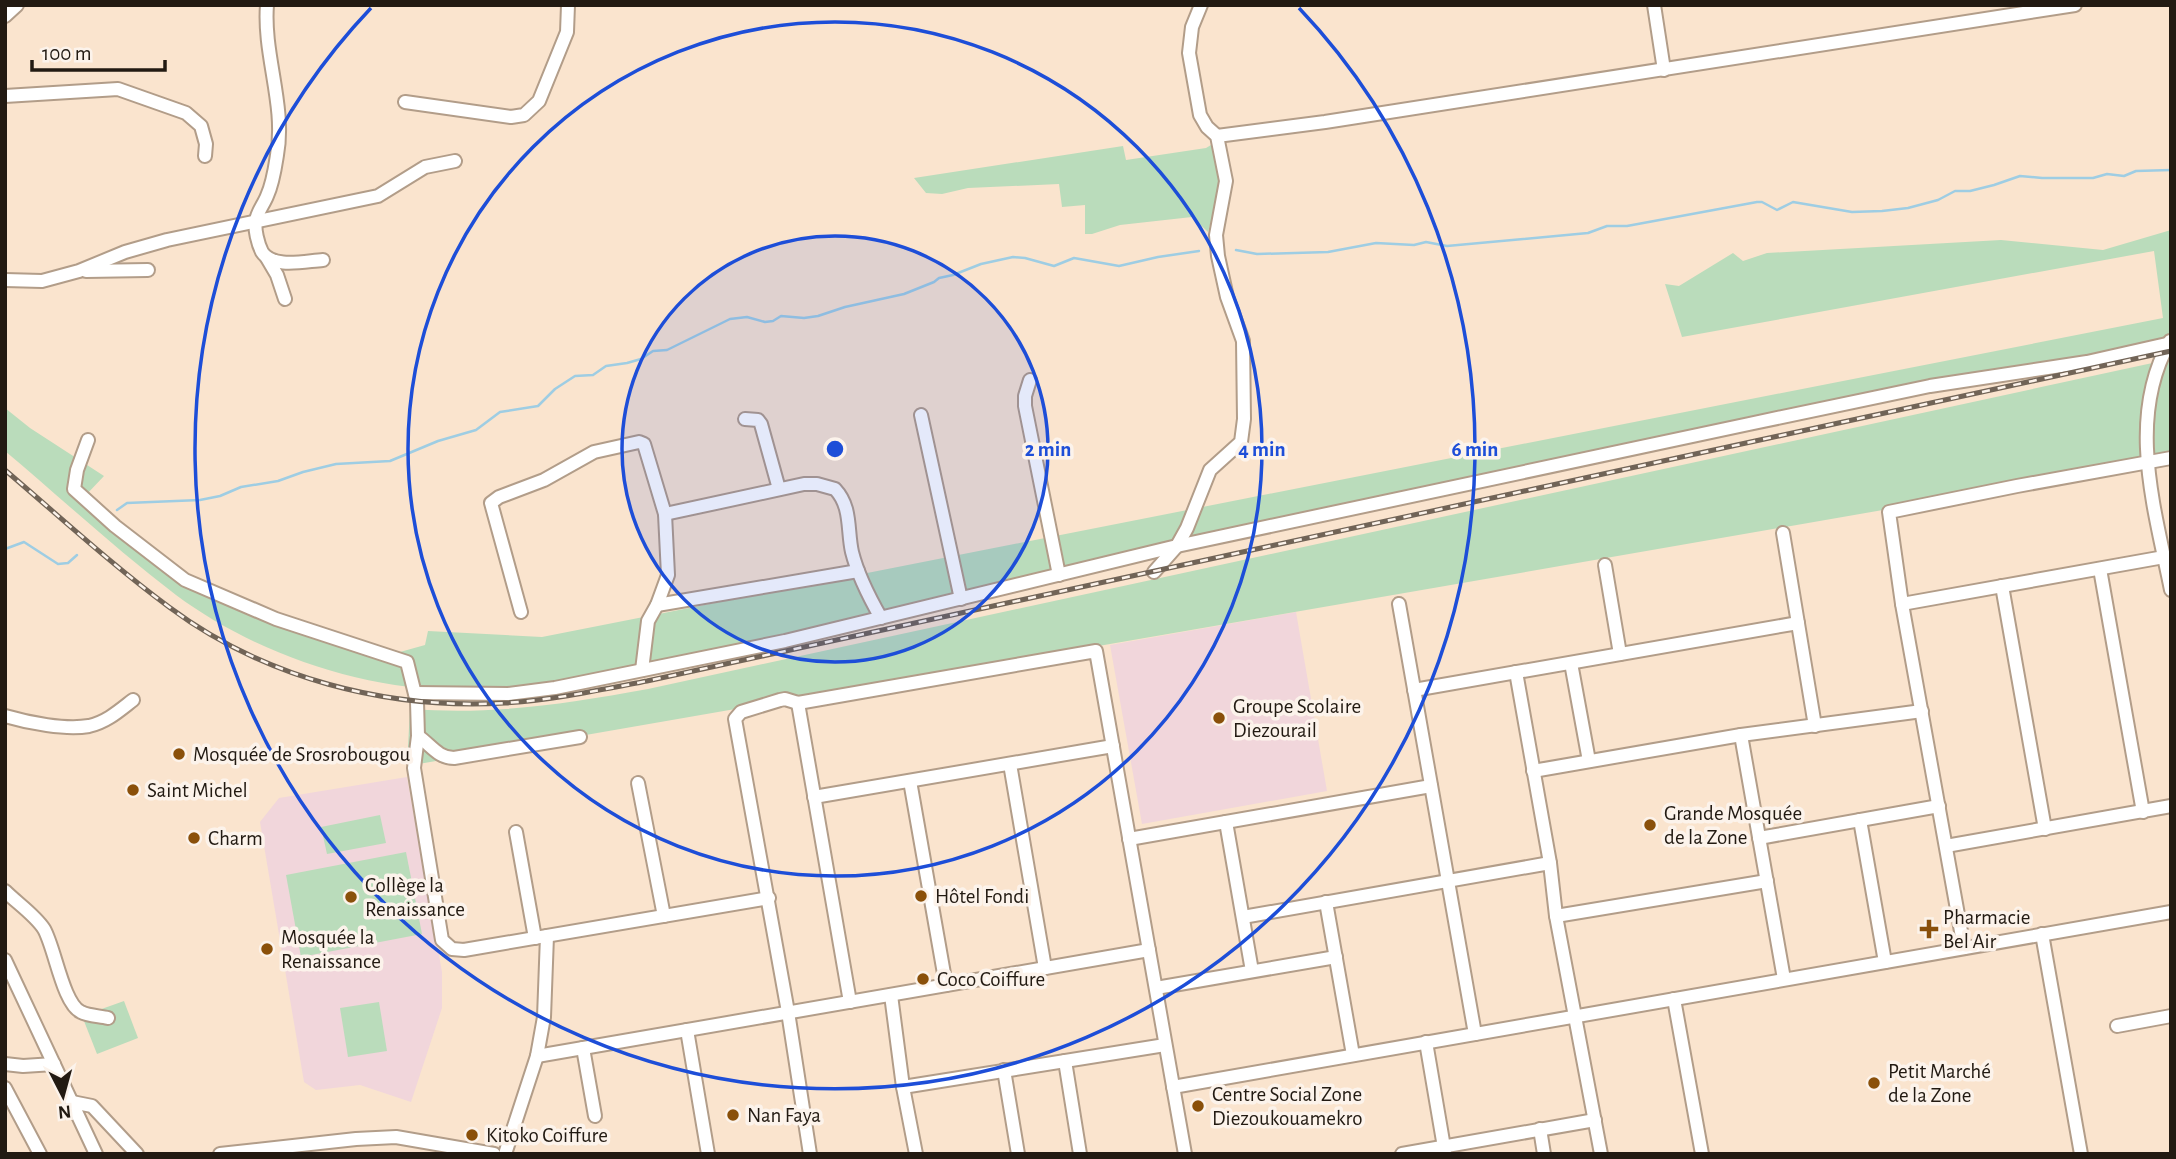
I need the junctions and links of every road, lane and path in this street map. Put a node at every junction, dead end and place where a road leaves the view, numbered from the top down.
1 (17, 5) edge
2 (267, 5) edge
3 (568, 5) edge
4 (1201, 5) edge
5 (1654, 5) edge
6 (2075, 5) edge
7 (5, 16) edge
8 (1664, 70) junction
9 (5, 96) edge
10 (405, 102) dead end
11 (1217, 136) junction
12 (205, 156) dead end
13 (455, 161) dead end
14 (255, 221) junction
15 (267, 258) junction
16 (323, 260) dead end
17 (148, 270) dead end
18 (79, 271) junction
19 (5, 280) edge
20 (285, 299) dead end
21 (2170, 342) edge
22 (1030, 380) dead end
23 (921, 415) dead end
24 (745, 419) dead end
25 (88, 440) dead end
26 (2171, 458) edge
27 (2147, 463) junction
28 (779, 489) junction
29 (666, 514) junction
30 (1783, 533) dead end
31 (1177, 546) junction
32 (2164, 557) junction
33 (1605, 565) dead end
34 (2100, 569) junction
35 (858, 571) junction
36 (1154, 572) dead end
37 (1059, 575) junction
38 (2002, 586) junction
39 (2171, 590) edge
40 (961, 599) junction
41 (1399, 604) dead end
42 (1902, 604) junction
43 (657, 605) junction
44 (521, 612) dead end
45 (881, 618) junction
46 (1798, 623) junction
47 (1620, 654) junction
48 (1571, 663) junction
49 (642, 670) junction
50 (1516, 672) junction
51 (1414, 690) junction
52 (415, 693) junction
53 (133, 700) dead end
54 (798, 703) junction
55 (1922, 711) junction
56 (5, 716) edge
57 (1815, 726) junction
58 (1741, 735) junction
59 (418, 736) junction
60 (580, 737) dead end
61 (1113, 746) junction
62 (1589, 761) junction
63 (1010, 764) junction
64 (1533, 771) junction
65 (910, 781) junction
66 (638, 783) dead end
67 (1431, 786) junction
68 (814, 797) junction
69 (1939, 806) junction
70 (2171, 807) edge
71 (2143, 811) junction
72 (1860, 820) junction
73 (1226, 822) junction
74 (2045, 829) junction
75 (516, 832) dead end
76 (1759, 838) junction
77 (1129, 839) junction
78 (1946, 846) junction
79 (1549, 863) junction
80 (1448, 881) junction
81 (1767, 881) junction
82 (5, 891) edge
83 (769, 898) junction
84 (1326, 902) junction
85 (2171, 912) edge
86 (664, 916) junction
87 (1243, 916) junction
88 (1556, 916) junction
89 (2042, 934) junction
90 (541, 937) junction
91 (1965, 948) junction
92 (1149, 950) junction
93 (1336, 957) junction
94 (5, 960) edge
95 (1885, 962) junction
96 (1045, 968) junction
97 (1252, 971) junction
98 (1784, 979) junction
99 (946, 985) junction
100 (1156, 988) junction
101 (891, 995) junction
102 (1674, 999) junction
103 (849, 1002) junction
104 (788, 1012) junction
105 (1574, 1016) junction
106 (2171, 1016) edge
107 (108, 1018) dead end
108 (2117, 1026) dead end
109 (687, 1030) junction
110 (1475, 1034) junction
111 (1426, 1042) junction
112 (1166, 1045) junction
113 (583, 1048) junction
114 (1353, 1055) junction
115 (537, 1056) junction
116 (1065, 1061) junction
117 (5, 1064) edge
118 (54, 1064) junction
119 (1004, 1070) junction
120 (903, 1087) junction
121 (1173, 1087) junction
122 (5, 1088) edge
123 (72, 1102) junction
124 (11, 1112) edge
125 (595, 1115) dead end
126 (1595, 1120) junction
127 (1540, 1129) junction
128 (1444, 1150) edge
129 (40, 1154) edge
130 (96, 1154) edge
131 (137, 1154) edge
132 (220, 1154) edge
133 (494, 1154) edge
134 (505, 1154) edge
135 (708, 1154) edge
136 (810, 1154) edge
137 (916, 1154) edge
138 (1017, 1154) edge
139 (1080, 1154) edge
140 (1185, 1154) edge
141 (1402, 1154) edge
142 (1544, 1154) edge
143 (1601, 1154) edge
144 (1702, 1154) edge
145 (2081, 1154) edge

1 - 7 street
2 - 14 street
3 - 10 street
4 - 11 street
5 - 8 street
6 - 8 street
8 - 11 street
9 - 12 street
11 - 31 street
13 - 14 street
14 - 15 street
14 - 18 street
15 - 16 street
15 - 20 street
17 - 18 street
18 - 19 street
21 - 27 street
21 - 31 street
22 - 37 street
23 - 40 street
24 - 28 street
25 - 52 street
26 - 27 street
27 - 32 street
27 - 42 street
28 - 29 street
28 - 35 street
29 - 43 street
29 - 44 street
30 - 46 street
31 - 36 street
31 - 37 street
32 - 34 street
32 - 39 street
33 - 47 street
34 - 38 street
34 - 71 street
35 - 43 street
35 - 45 street
37 - 40 street
38 - 42 street
38 - 74 street
40 - 45 street
41 - 51 street
42 - 55 street
43 - 49 street
45 - 49 street
46 - 47 street
46 - 57 street
47 - 48 street
48 - 50 street
48 - 62 street
49 - 52 street
50 - 51 street
50 - 64 street
51 - 67 street
52 - 59 street
53 - 56 street
54 - 61 street
54 - 68 street
54 - 83 street
55 - 57 street
55 - 69 street
57 - 58 street
58 - 62 street
58 - 76 street
59 - 60 street
59 - 90 street
61 - 63 street
61 - 77 street
62 - 64 street
63 - 65 street
63 - 96 street
64 - 79 street
65 - 68 street
65 - 99 street
66 - 86 street
67 - 73 street
67 - 80 street
68 - 103 street
69 - 72 street
69 - 78 street
70 - 71 street
71 - 74 street
72 - 76 street
72 - 95 street
73 - 77 street
73 - 87 street
74 - 78 street
75 - 90 street
76 - 81 street
77 - 92 street
78 - 91 street
79 - 80 street
79 - 88 street
80 - 84 street
80 - 110 street
81 - 88 street
81 - 98 street
82 - 107 street
83 - 86 street
83 - 104 street
84 - 87 street
84 - 93 street
85 - 89 street
86 - 90 street
87 - 97 street
88 - 105 street
89 - 91 street
89 - 145 street
90 - 115 street
91 - 95 street
92 - 96 street
92 - 100 street
93 - 97 street
93 - 114 street
94 - 118 street
95 - 98 street
96 - 99 street
97 - 100 street
98 - 102 street
99 - 101 street
100 - 112 street
101 - 103 street
101 - 120 street
102 - 105 street
102 - 144 street
103 - 104 street
104 - 109 street
104 - 136 street
105 - 110 street
105 - 126 street
106 - 108 street
109 - 113 street
109 - 135 street
110 - 111 street
111 - 114 street
111 - 128 street
112 - 116 street
112 - 121 street
113 - 115 street
113 - 125 street
114 - 121 street
115 - 134 street
116 - 119 street
116 - 139 street
117 - 118 street
118 - 123 street
119 - 120 street
119 - 138 street
120 - 137 street
121 - 140 street
122 - 124 street
123 - 130 street
123 - 131 street
124 - 129 street
126 - 127 street
126 - 143 street
127 - 128 street
127 - 142 street
128 - 141 street
132 - 133 street

